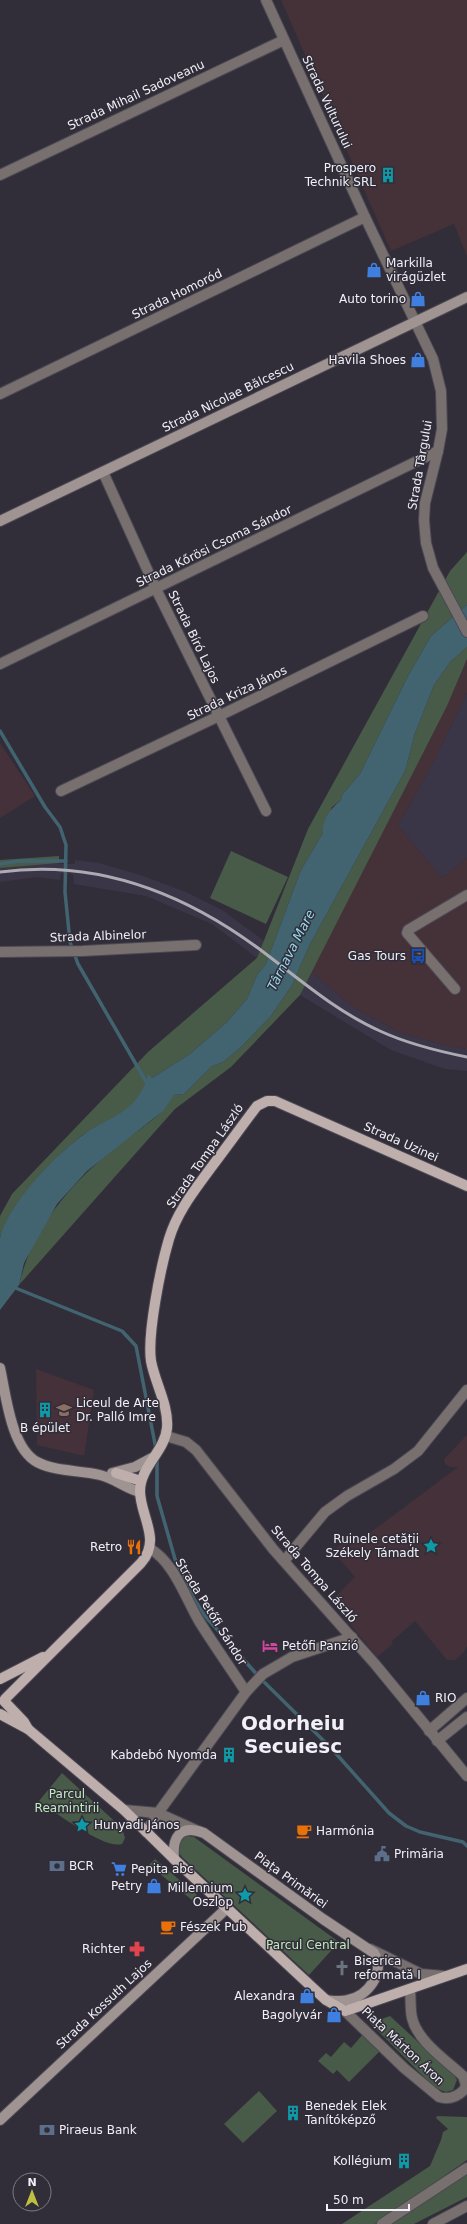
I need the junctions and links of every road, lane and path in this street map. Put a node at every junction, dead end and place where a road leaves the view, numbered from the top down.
1 (266, 0) edge
2 (284, 40) junction
3 (0, 175) edge
4 (365, 217) junction
5 (467, 296) edge
6 (417, 322) junction
7 (0, 394) edge
8 (438, 452) junction
9 (103, 472) junction
10 (0, 521) edge
11 (156, 589) junction
12 (423, 616) dead end
13 (467, 632) edge
14 (0, 664) edge
15 (219, 716) junction
16 (61, 791) dead end
17 (266, 811) dead end
18 (467, 895) edge
19 (196, 945) dead end
20 (0, 952) edge
21 (455, 989) dead end
22 (325, 1122) joint
23 (467, 1186) edge
24 (0, 1368) edge
25 (467, 1390) edge
26 (166, 1436) junction
27 (152, 1458) junction
28 (116, 1472) junction
29 (94, 1474) junction
30 (141, 1481) junction
31 (140, 1492) junction
32 (149, 1548) junction
33 (284, 1561) junction
34 (352, 1637) junction
35 (50, 1653) junction
36 (0, 1679) edge
37 (0, 1682) edge
38 (246, 1692) junction
39 (467, 1698) edge
40 (3, 1702) edge
41 (0, 1714) edge
42 (467, 1717) edge
43 (28, 1730) junction
44 (429, 1731) junction
45 (437, 1741) junction
46 (467, 1776) edge
47 (124, 1810) junction
48 (158, 1814) junction
49 (198, 1831) junction
50 (146, 1832) junction
51 (174, 1859) junction
52 (227, 1908) junction
53 (370, 1949) junction
54 (467, 1969) edge
55 (452, 1975) junction
56 (410, 1990) junction
57 (326, 2000) junction
58 (345, 2011) junction
59 (466, 2091) edge
60 (0, 2120) edge
61 (467, 2168) edge
62 (467, 2206) edge
63 (382, 2224) edge
64 (433, 2224) edge

1 - 2 street, Strada Vulturului
2 - 3 street, Strada Mihail Sadoveanu
2 - 4 street, Strada Vulturului
4 - 6 street, Strada Vulturului
4 - 7 street, Strada Homoród
5 - 6 main road, Strada Nicolae Bălcescu
6 - 8 street, Strada Târgului
6 - 9 main road, Strada Nicolae Bălcescu
8 - 11 street, Strada Kőrösi Csoma Sándor
8 - 13 street, Strada Târgului
9 - 10 main road, Strada Nicolae Bălcescu
9 - 11 street, Strada Bíró Lajos
11 - 14 street, Strada Kőrösi Csoma Sándor
11 - 15 street, Strada Bíró Lajos
12 - 15 street, Strada Kriza János
15 - 16 street, Strada Kriza János
15 - 17 street, Strada Bíró Lajos
18 - 21 street
19 - 20 street, Strada Albinelor
22 - 23 main road, Strada Uzinei
22 - 26 main road, Strada Tompa László
24 - 29 main road
25 - 33 street
26 - 27 main road, Strada Tompa László
26 - 33 street, Strada Tompa László
27 - 28 main road
27 - 30 main road
28 - 29 main road
28 - 30 main road
29 - 31 main road
30 - 31 main road
31 - 32 main road
32 - 35 main road
32 - 38 street, Strada Petőfi Sándor
33 - 34 street, Strada Tompa László
34 - 38 street
34 - 44 street, Strada Tompa László
35 - 36 main road
35 - 40 main road
37 - 40 main road
38 - 48 street
39 - 44 street
40 - 43 main road
41 - 43 main road
42 - 45 street
43 - 47 main road
44 - 45 street, Strada Tompa László
45 - 46 street, Strada Tompa László
47 - 48 street, Piața Primăriei
47 - 50 main road
48 - 49 street, Piața Primăriei
48 - 50 street
49 - 51 main road
49 - 53 main road, Piața Primăriei
50 - 51 main road
51 - 52 main road
52 - 57 main road
52 - 60 main road, Strada Kossuth Lajos
53 - 55 street, Piața Primăriei
53 - 57 main road
54 - 55 main road, Piața Primăriei
55 - 56 main road, Piața Primăriei
56 - 58 main road, Piața Primăriei
56 - 59 street, Piața Márton Áron
57 - 58 main road
58 - 59 street, Piața Márton Áron
61 - 63 street
62 - 64 street

